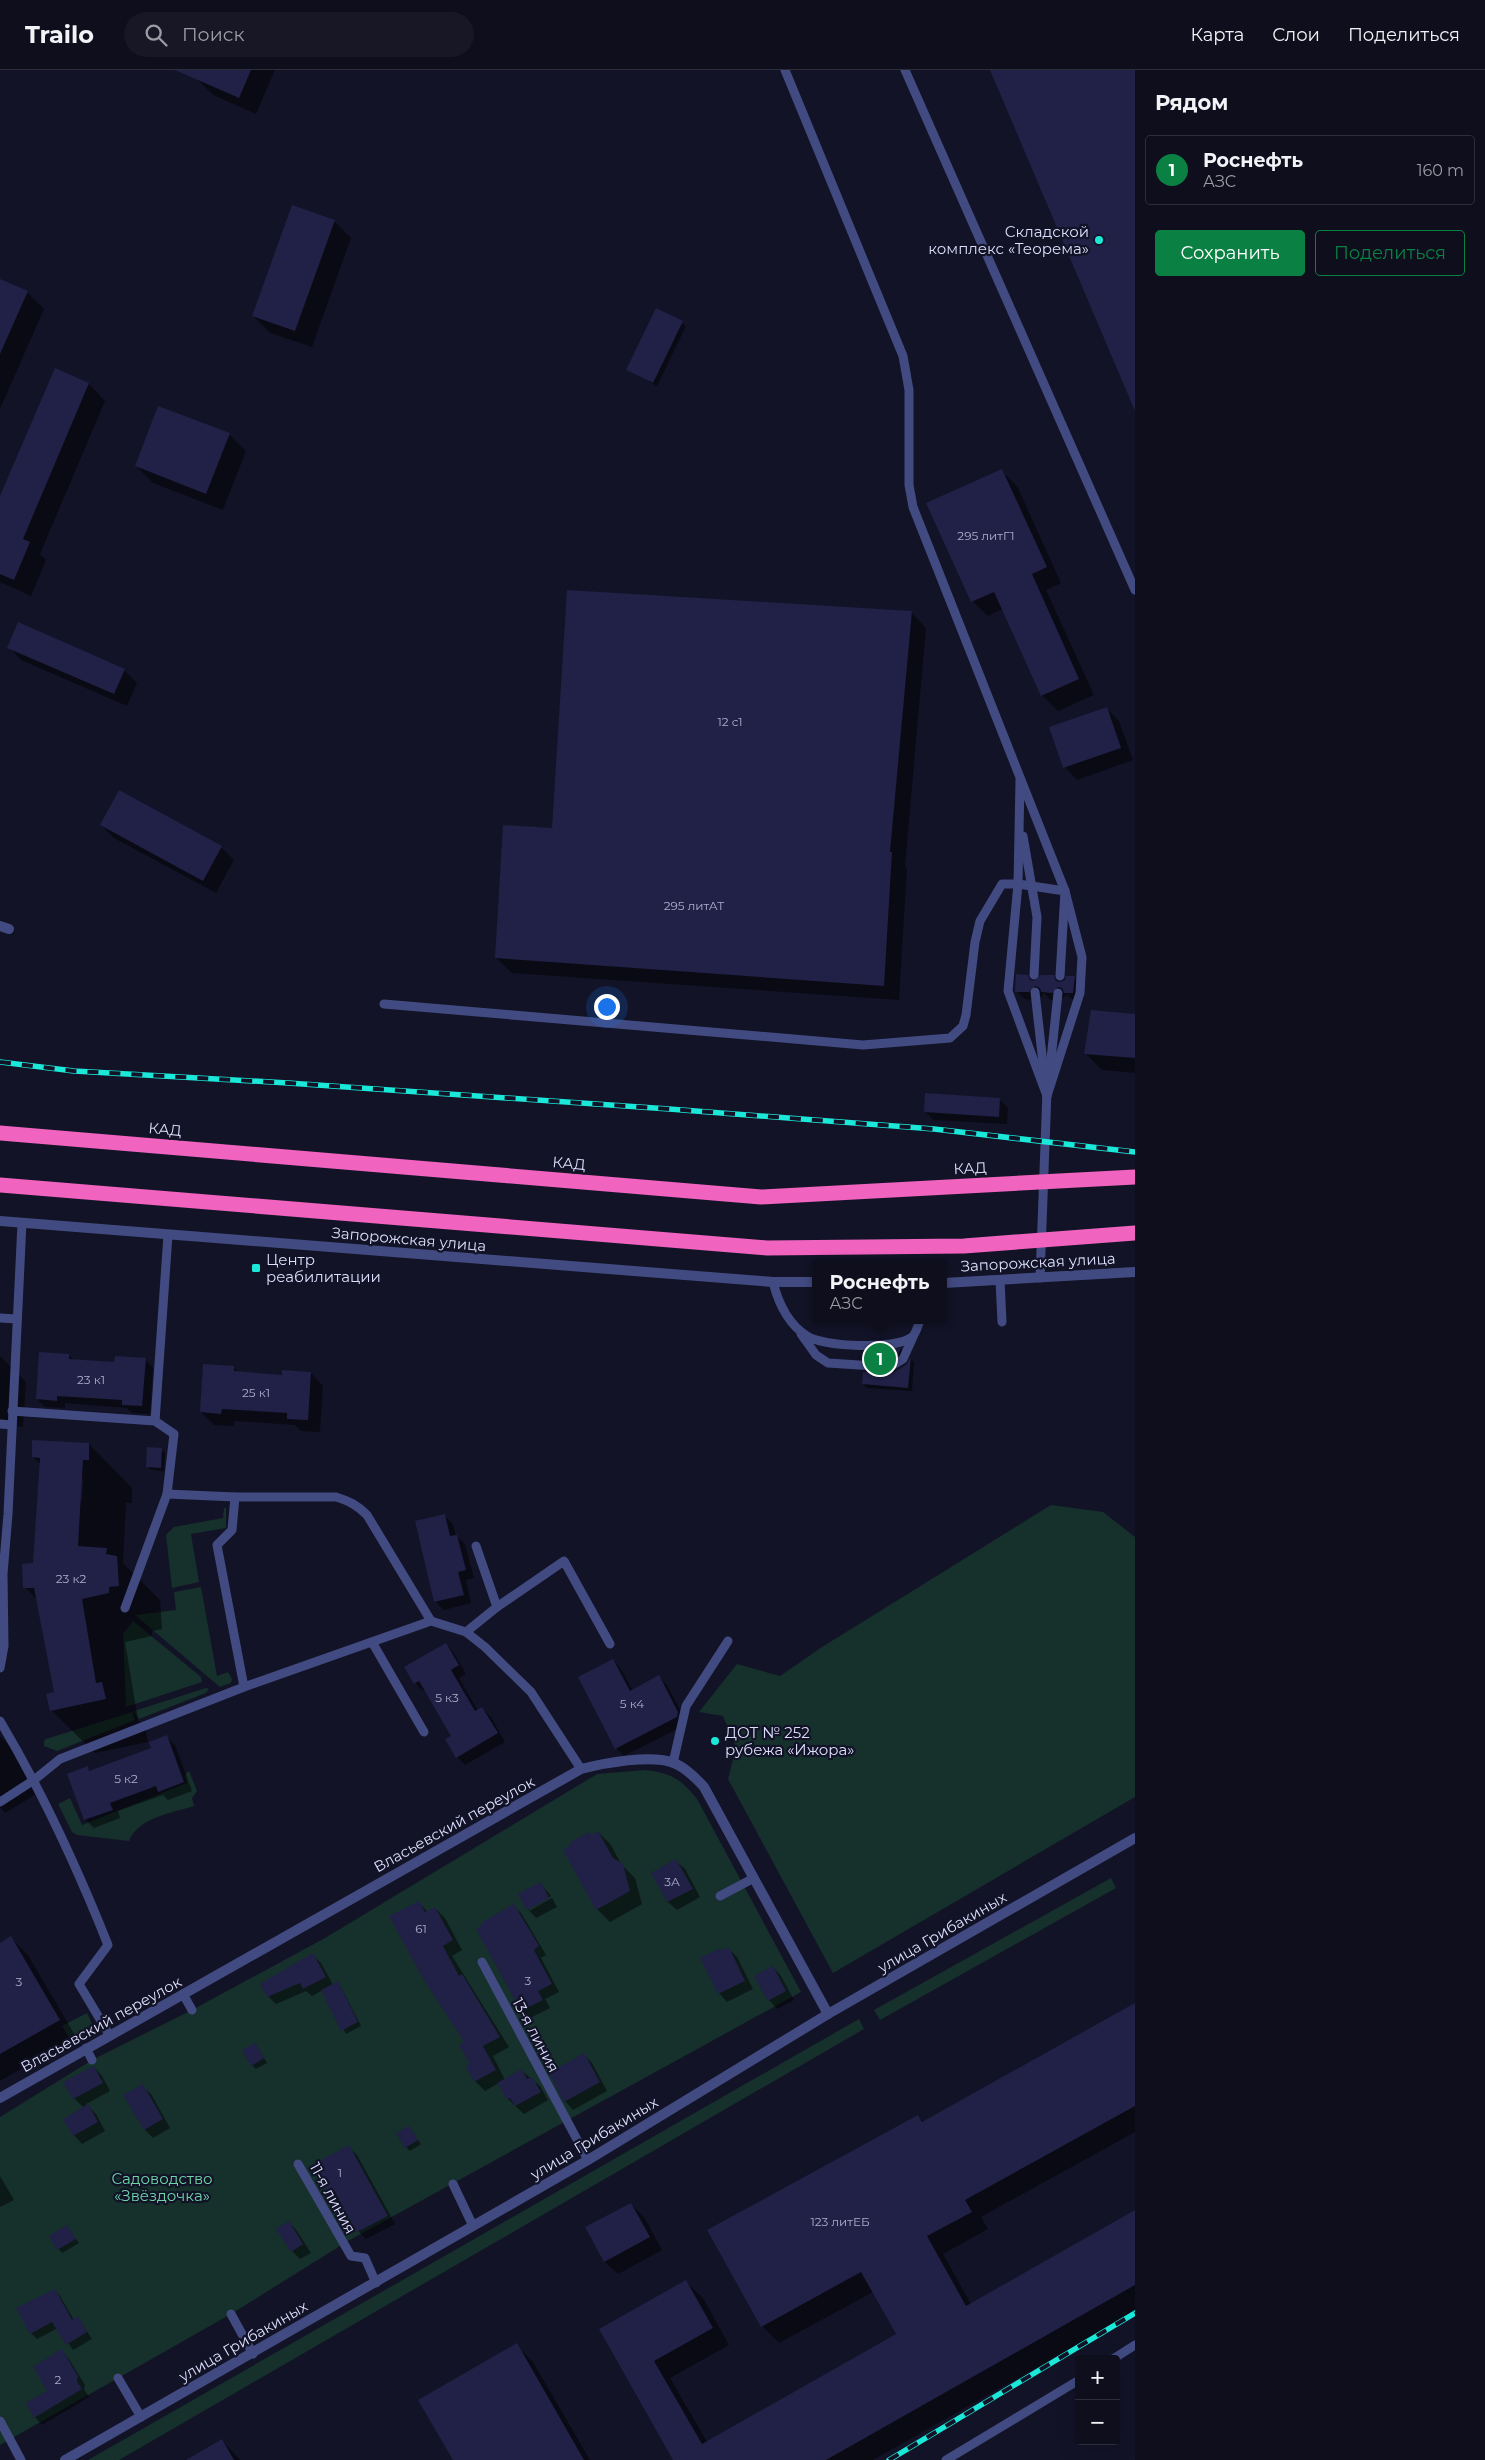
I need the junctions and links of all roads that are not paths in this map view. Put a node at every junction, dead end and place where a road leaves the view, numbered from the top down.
1 (785, 70) edge
2 (905, 70) edge
3 (1135, 590) edge
4 (1020, 775) junction
5 (1019, 813) junction
6 (1018, 884) junction
7 (1032, 886) junction
8 (1065, 891) junction
9 (1034, 975) dead end
10 (1060, 976) dead end
11 (1034, 992) dead end
12 (1058, 993) dead end
13 (384, 1004) dead end
14 (1046, 1096) junction
15 (0, 1133) edge
16 (1135, 1177) edge
17 (0, 1185) edge
18 (0, 1221) edge
19 (22, 1223) junction
20 (1135, 1233) edge
21 (168, 1235) junction
22 (1135, 1272) edge
23 (1040, 1278) junction
24 (1000, 1280) junction
25 (773, 1282) junction
26 (812, 1282) edge
27 (947, 1283) edge
28 (0, 1318) edge
29 (17, 1319) junction
30 (1002, 1322) dead end
31 (793, 1323) junction
32 (918, 1324) edge
33 (913, 1336) junction
34 (12, 1412) junction
35 (155, 1421) junction
36 (0, 1424) edge
37 (12, 1424) junction
38 (168, 1494) junction
39 (235, 1497) junction
40 (4, 1514) edge
41 (476, 1546) dead end
42 (497, 1607) junction
43 (124, 1608) dead end
44 (431, 1621) junction
45 (466, 1632) junction
46 (728, 1641) dead end
47 (372, 1642) junction
48 (610, 1644) dead end
49 (0, 1668) edge
50 (244, 1687) junction
51 (0, 1721) edge
52 (424, 1732) dead end
53 (673, 1763) junction
54 (581, 1770) junction
55 (34, 1780) junction
56 (0, 1802) edge
57 (1135, 1838) edge
58 (754, 1878) junction
59 (720, 1896) dead end
60 (482, 1962) dead end
61 (183, 1994) junction
62 (192, 2010) dead end
63 (828, 2014) junction
64 (110, 2036) junction
65 (86, 2048) junction
66 (92, 2060) dead end
67 (0, 2098) edge
68 (588, 2160) junction
69 (298, 2164) dead end
70 (453, 2184) dead end
71 (474, 2226) junction
72 (376, 2283) junction
73 (231, 2314) dead end
74 (1135, 2345) edge
75 (253, 2354) junction
76 (1119, 2355) edge
77 (118, 2378) dead end
78 (1075, 2382) edge
79 (141, 2417) junction
80 (0, 2421) edge
81 (21, 2460) edge
82 (65, 2460) edge
83 (946, 2460) edge

1 - 4 lane
2 - 3 lane
4 - 5 lane
4 - 8 lane
5 - 6 lane
5 - 7 lane
6 - 7 lane
6 - 13 lane
6 - 14 lane
7 - 8 lane
7 - 9 lane
8 - 10 lane
8 - 14 lane
11 - 14 lane
12 - 14 lane
14 - 23 lane
15 - 16 highway, КАД
17 - 20 highway
18 - 19 street, Запорожская улица
19 - 21 street, Запорожская улица
19 - 29 lane
21 - 25 street, Запорожская улица
21 - 35 lane
22 - 23 street, Запорожская улица
23 - 24 street, Запорожская улица
24 - 27 street, Запорожская улица
24 - 30 lane
25 - 26 street, Запорожская улица
25 - 31 lane
28 - 29 lane
29 - 34 lane
31 - 33 lane
31 - 33 lane
32 - 33 lane
34 - 35 lane
34 - 37 lane
35 - 38 lane
36 - 37 lane
37 - 40 lane
38 - 39 lane
38 - 43 lane
39 - 44 lane
39 - 50 lane
40 - 49 lane
41 - 42 lane
42 - 45 lane
42 - 48 lane
44 - 45 lane
44 - 47 lane
45 - 54 lane
46 - 53 lane
47 - 50 lane
47 - 52 lane
50 - 55 lane
51 - 55 lane
53 - 54 street, Власьевский переулок
53 - 58 street, Власьевский переулок
54 - 61 street, Власьевский переулок
55 - 56 lane
55 - 64 lane
57 - 63 street, улица Грибакиных
58 - 59 lane
58 - 63 street, Власьевский переулок
60 - 68 lane, 13-я линия
61 - 62 lane
61 - 64 street, Власьевский переулок
63 - 68 street, улица Грибакиных
64 - 65 street, Власьевский переулок
65 - 66 lane
65 - 67 street, Власьевский переулок
68 - 71 street, улица Грибакиных
69 - 72 lane, 11-я линия
70 - 71 lane
71 - 72 street, улица Грибакиных
72 - 75 street, улица Грибакиных
73 - 75 lane
74 - 76 lane
75 - 79 street, улица Грибакиных
77 - 79 lane
78 - 83 lane
79 - 82 street, улица Грибакиных
80 - 81 lane

